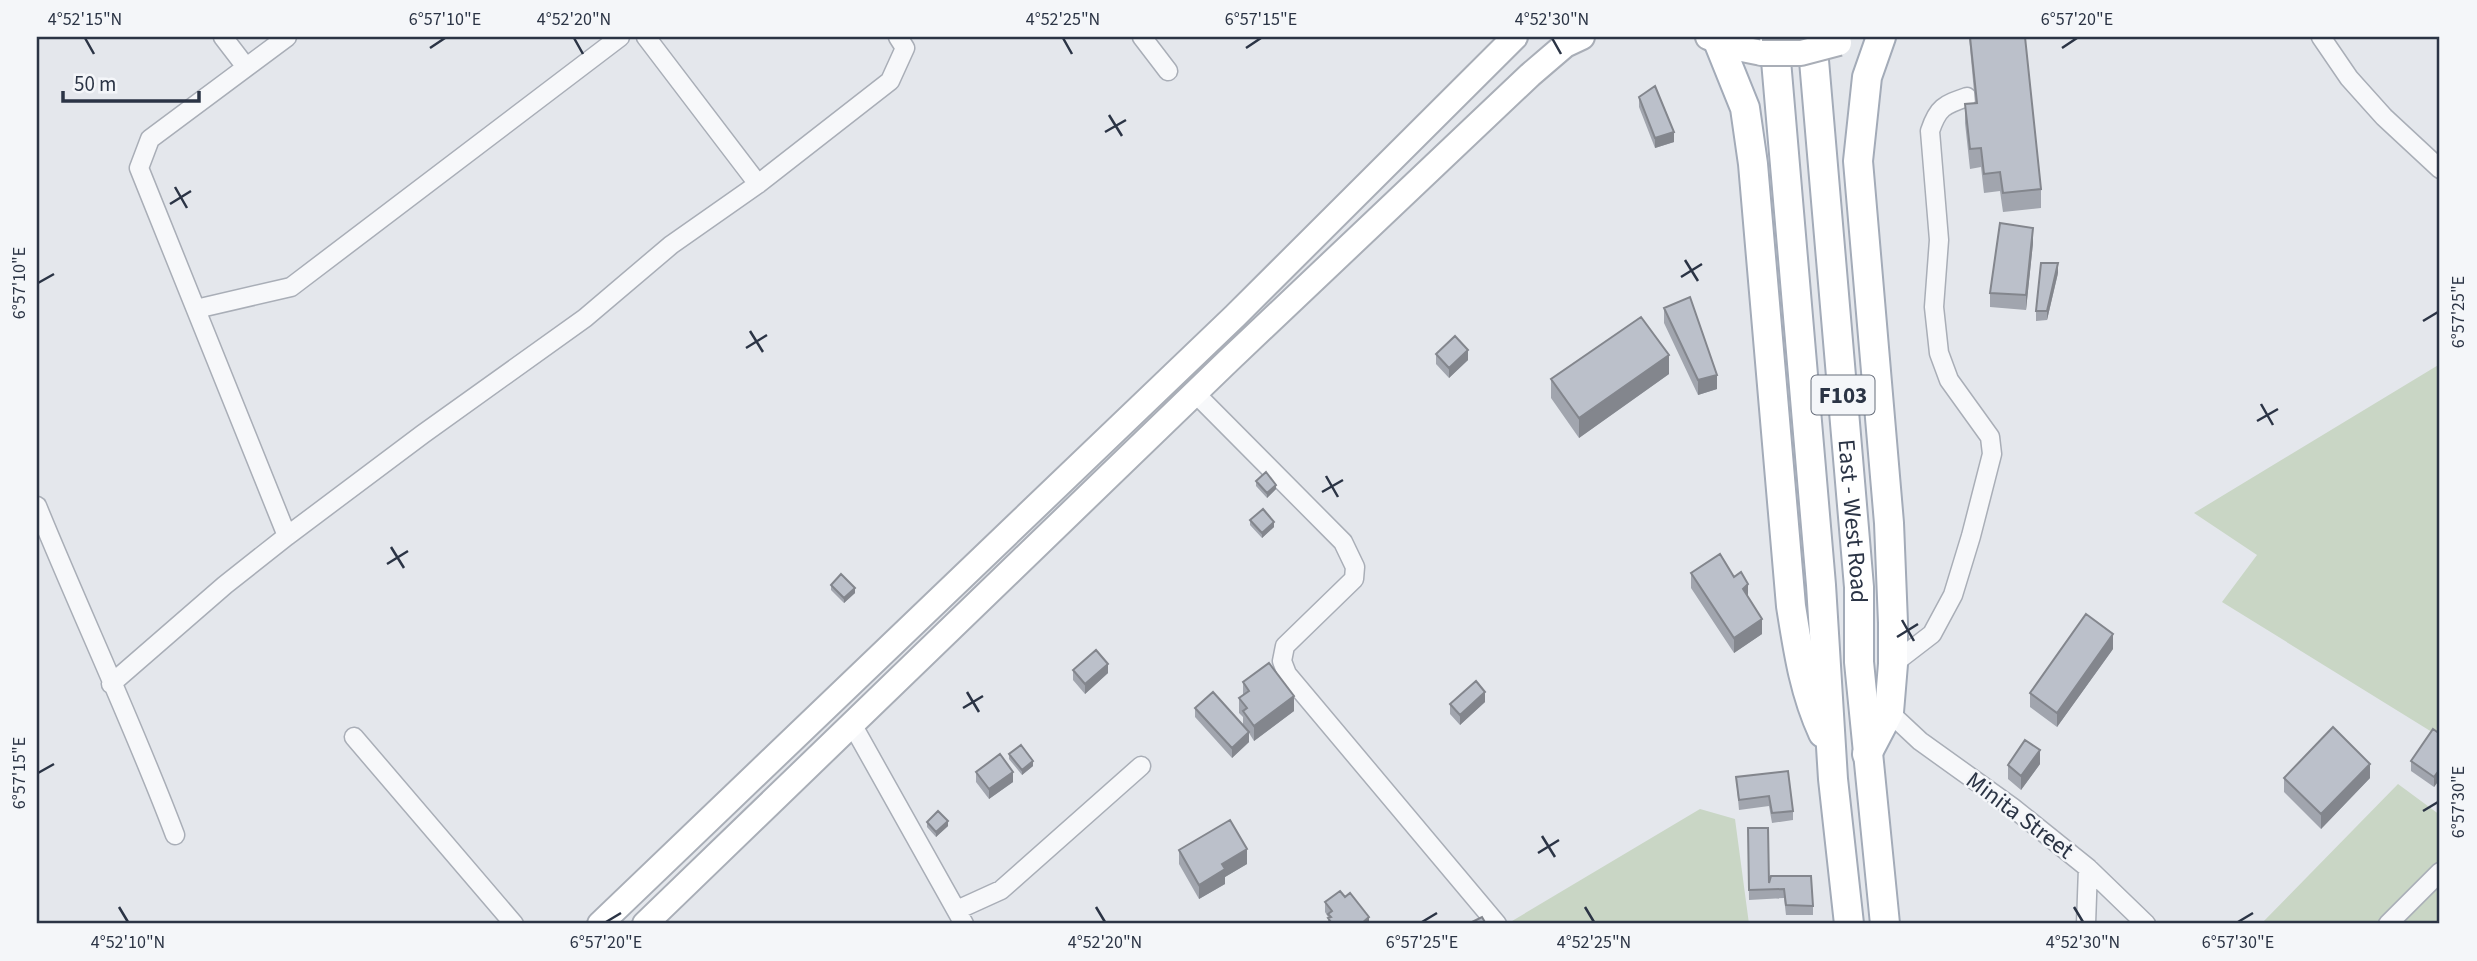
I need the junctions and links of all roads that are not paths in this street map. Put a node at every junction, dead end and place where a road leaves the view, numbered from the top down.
1 (222, 37) edge
2 (288, 37) edge
3 (620, 37) edge
4 (646, 37) edge
5 (898, 37) edge
6 (1142, 37) edge
7 (1515, 37) edge
8 (1583, 37) edge
9 (1812, 37) edge
10 (1881, 37) edge
11 (2321, 37) edge
12 (1713, 39) edge
13 (1846, 40) edge
14 (1768, 45) edge
15 (247, 67) junction
16 (1168, 71) dead end
17 (1966, 97) dead end
18 (2440, 169) edge
19 (758, 184) junction
20 (196, 309) junction
21 (1195, 393) junction
22 (37, 506) edge
23 (287, 536) junction
24 (1893, 664) junction
25 (111, 684) junction
26 (1889, 712) junction
27 (852, 724) junction
28 (354, 737) dead end
29 (1832, 752) junction
30 (1867, 754) junction
31 (1141, 766) dead end
32 (175, 835) dead end
33 (2088, 868) junction
34 (2440, 872) edge
35 (960, 917) edge
36 (513, 924) edge
37 (600, 924) edge
38 (645, 924) edge
39 (1497, 924) edge
40 (1849, 924) edge
41 (1885, 924) edge
42 (2086, 924) edge
43 (2146, 924) edge
44 (2388, 924) edge

1 - 15 street
2 - 15 street
3 - 20 street
4 - 19 street
5 - 19 street
6 - 16 street
7 - 37 main road
8 - 21 main road
9 - 30 main road, East - West Road / F103
10 - 24 main road
11 - 18 street
12 - 14 main road
12 - 29 main road
13 - 14 main road, bridge
14 - 29 main road, East - West Road / F103
15 - 20 street
17 - 24 street
19 - 23 street
20 - 23 street
21 - 27 main road
21 - 39 street
22 - 25 street
23 - 25 street
24 - 26 main road
25 - 32 street
26 - 30 main road
26 - 33 street, Minita Street
27 - 35 street
27 - 38 main road
28 - 36 street
29 - 40 main road, East - West Road / F103
30 - 41 main road, East - West Road / F103
31 - 35 street
33 - 42 street
33 - 43 street, Minita Street
34 - 44 street

